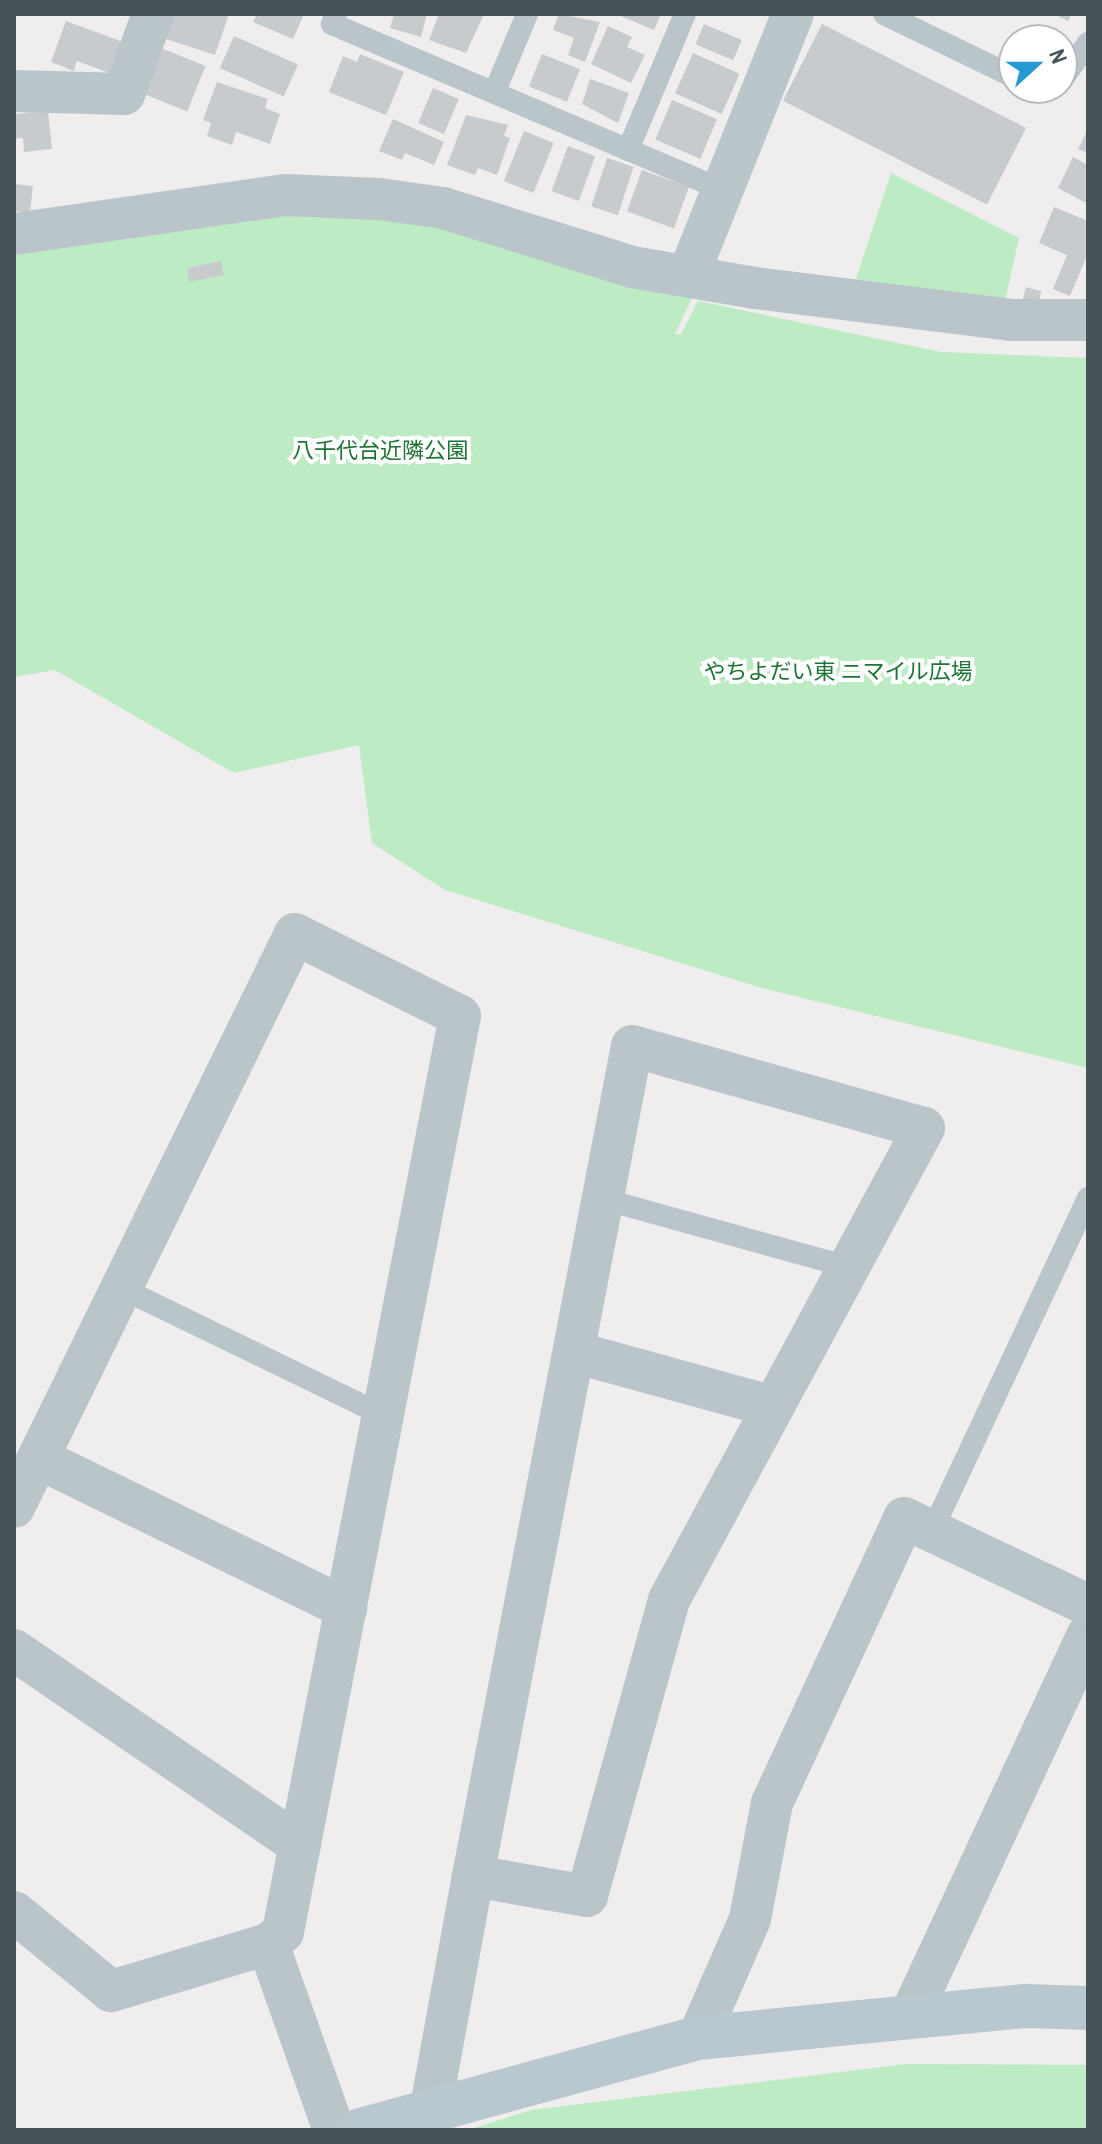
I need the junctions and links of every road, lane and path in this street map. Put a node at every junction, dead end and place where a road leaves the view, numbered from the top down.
1 (153, 14) edge
2 (336, 14) edge
3 (527, 14) edge
4 (685, 14) edge
5 (793, 14) edge
6 (884, 14) edge
7 (998, 69) edge
8 (14, 91) edge
9 (495, 91) junction
10 (628, 150) junction
11 (723, 190) junction
12 (14, 234) edge
13 (688, 276) junction
14 (1088, 320) edge
15 (1088, 1198) edge
16 (603, 1199) junction
17 (849, 1267) junction
18 (121, 1288) junction
19 (574, 1352) junction
20 (773, 1407) junction
21 (383, 1415) junction
22 (38, 1458) junction
23 (14, 1507) edge
24 (932, 1531) junction
25 (1088, 1605) edge
26 (346, 1608) junction
27 (1088, 1634) edge
28 (14, 1650) edge
29 (300, 1845) junction
30 (473, 1876) junction
31 (14, 1912) edge
32 (268, 1944) junction
33 (1088, 2008) edge
34 (910, 2016) junction
35 (698, 2038) junction
36 (431, 2107) junction
37 (334, 2130) edge
38 (361, 2130) edge

1 - 8 street
2 - 9 lane
3 - 9 lane
4 - 10 lane
5 - 11 street
6 - 7 lane
9 - 10 lane
10 - 11 lane
11 - 13 street
12 - 13 street
13 - 14 street
15 - 24 lane
16 - 17 lane
16 - 17 street
16 - 19 street
17 - 20 street
18 - 21 lane
18 - 21 street
18 - 22 street
19 - 20 street
19 - 30 street
20 - 30 street
21 - 26 street
22 - 23 street
22 - 26 street
24 - 25 street
24 - 35 street
26 - 29 street
27 - 34 street
28 - 29 street
29 - 32 street
30 - 36 street
31 - 32 street
32 - 37 street
33 - 34 street
34 - 35 street
35 - 36 street
36 - 38 street

